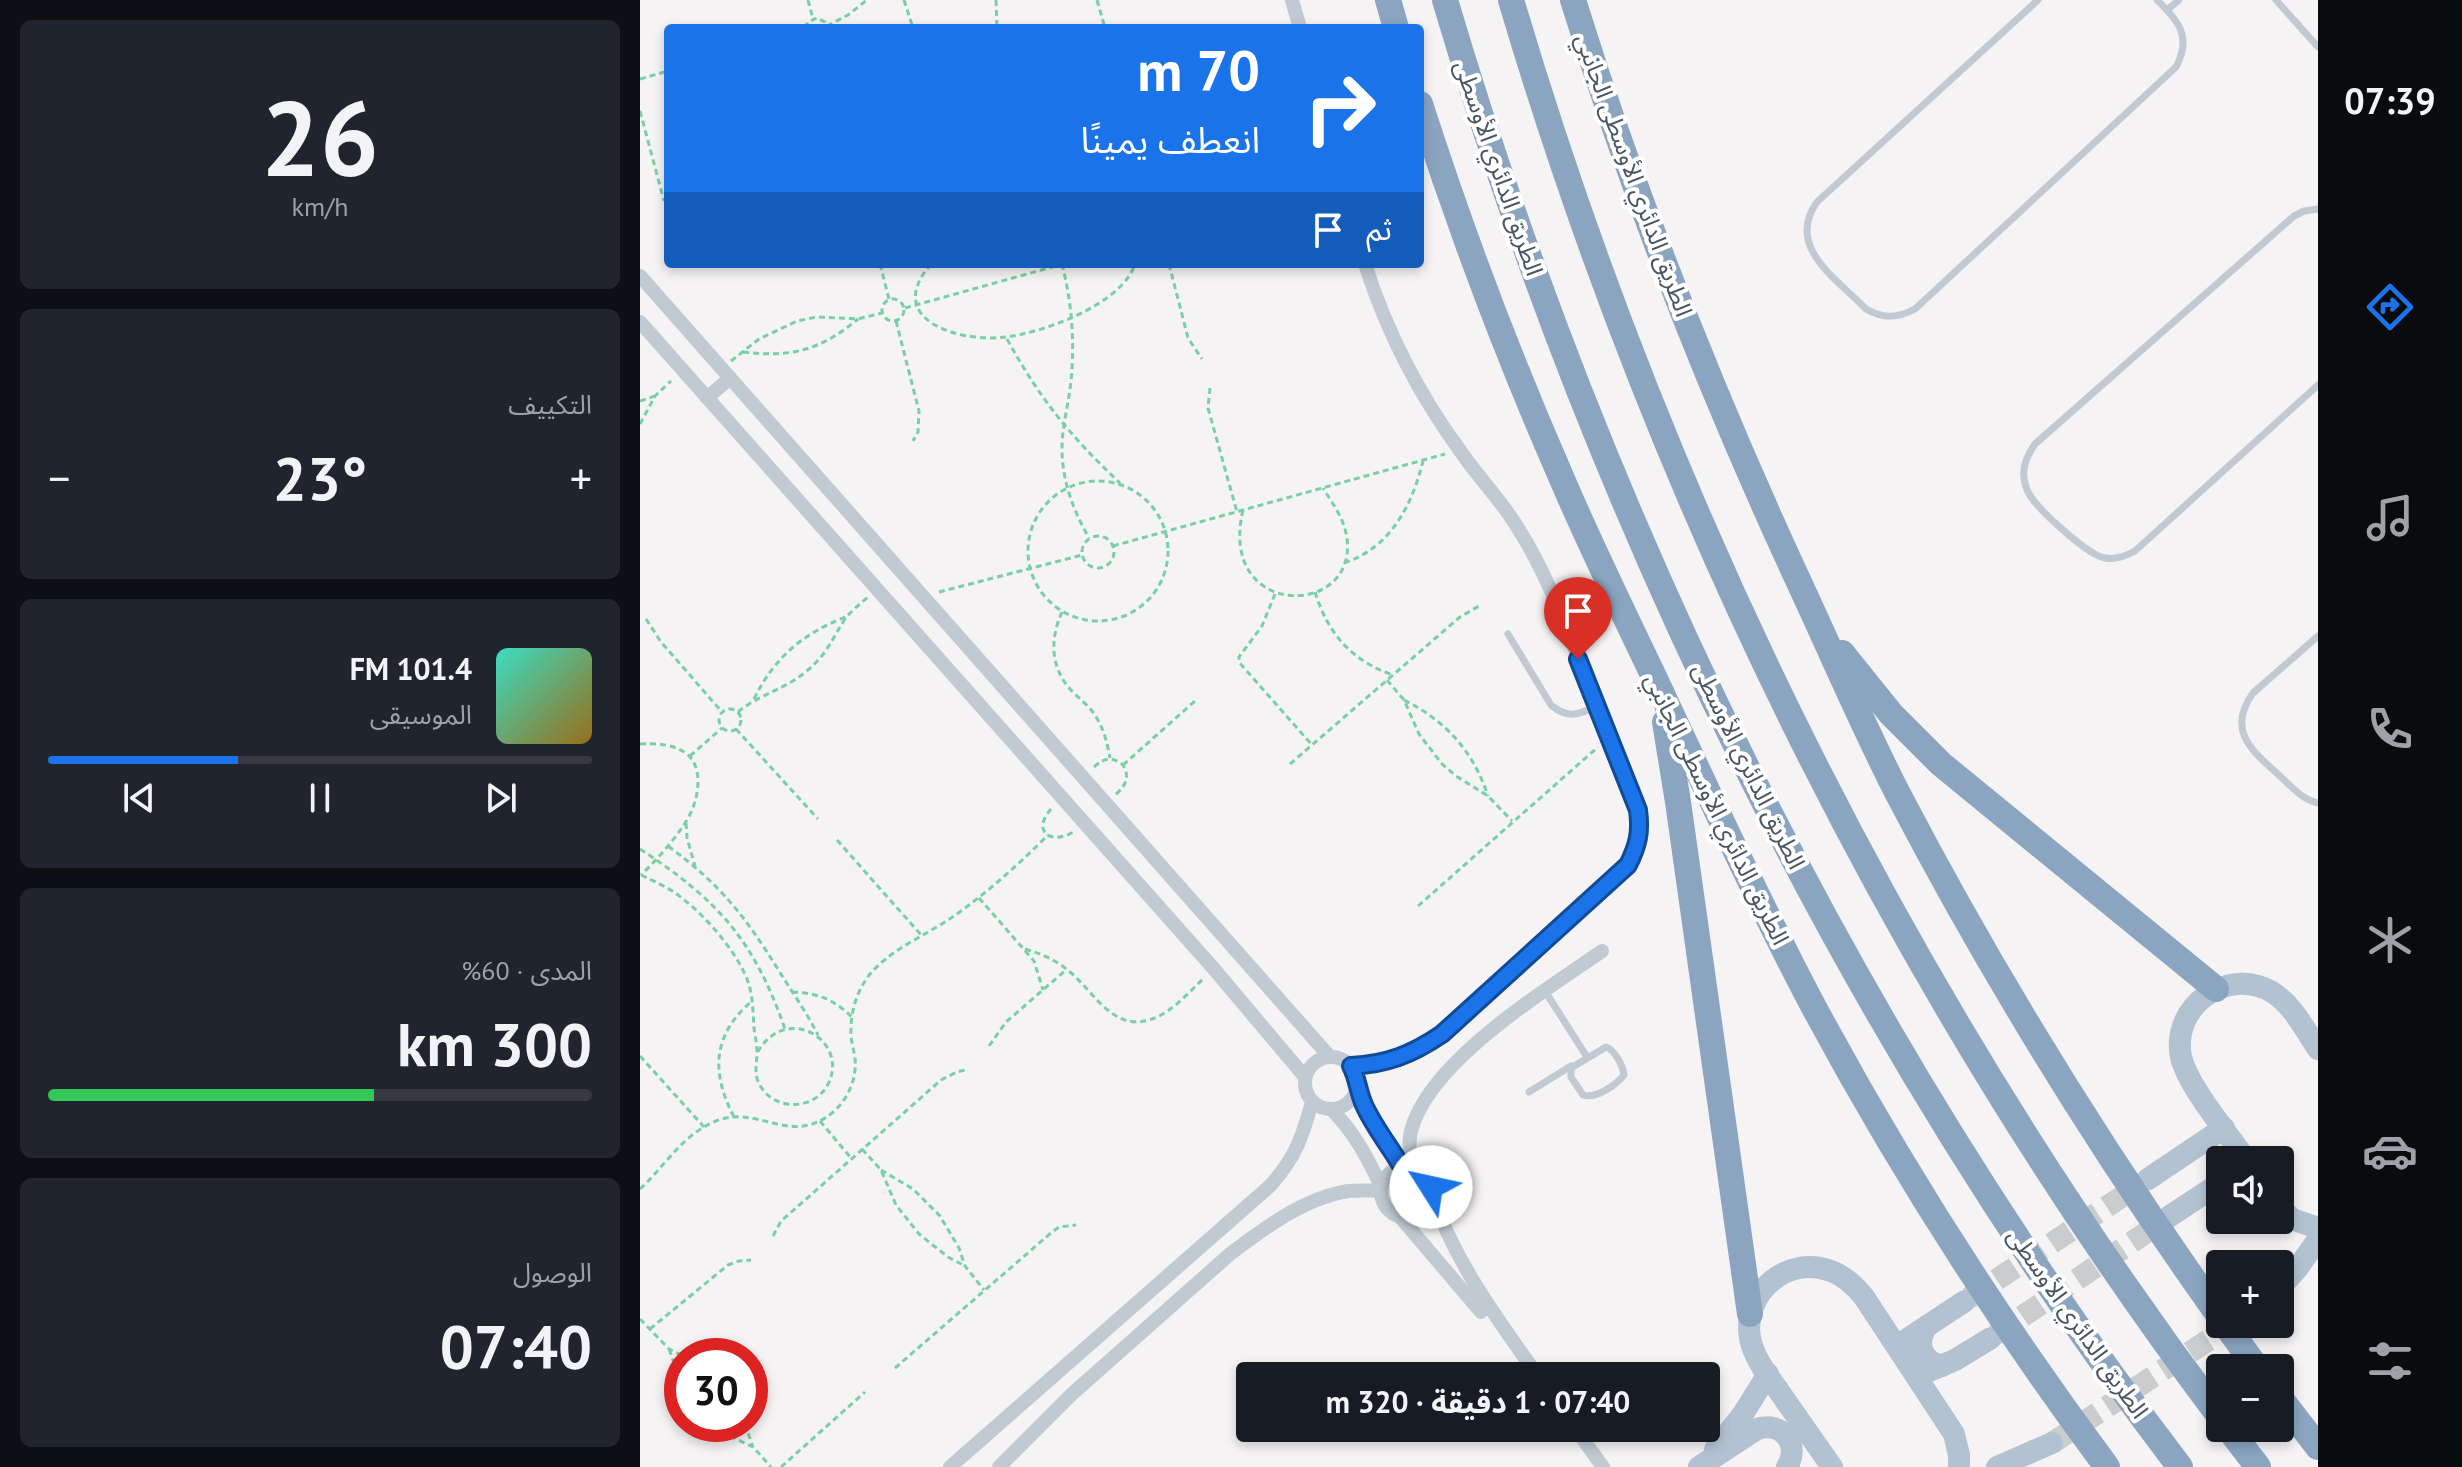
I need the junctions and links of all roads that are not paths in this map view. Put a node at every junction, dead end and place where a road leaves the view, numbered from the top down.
1 (1292, 0) edge
2 (1388, 0) edge
3 (1445, 0) edge
4 (1511, 0) edge
5 (1573, 0) edge
6 (2038, 0) edge
7 (2157, 0) edge
8 (2179, 0) edge
9 (2276, 0) edge
10 (2167, 10) junction
11 (1299, 24) edge
12 (1395, 24) edge
13 (2318, 47) edge
14 (1424, 116) edge
15 (2318, 209) edge
16 (1367, 268) edge
17 (640, 276) edge
18 (640, 322) edge
19 (730, 378) junction
20 (2318, 385) edge
21 (707, 398) junction
22 (1808, 602) junction
23 (1508, 634) dead end
24 (2318, 636) edge
25 (1655, 679) junction
26 (1597, 706) junction
27 (2318, 803) edge
28 (1602, 951) dead end
29 (2216, 989) junction
30 (1545, 991) junction
31 (2318, 1008) edge
32 (2295, 1015) junction
33 (2318, 1049) edge
34 (1330, 1057) junction
35 (1587, 1057) junction
36 (1573, 1065) junction
37 (1351, 1066) junction
38 (1305, 1077) junction
39 (1357, 1088) junction
40 (1529, 1092) dead end
41 (1312, 1102) junction
42 (1332, 1110) junction
43 (2224, 1128) junction
44 (2236, 1146) edge
45 (1407, 1167) junction
46 (2148, 1179) tunnel mouth
47 (1380, 1188) junction
48 (2206, 1192) edge
49 (1432, 1196) junction
50 (2170, 1216) tunnel mouth
51 (1401, 1218) junction
52 (2294, 1220) edge
53 (2318, 1228) edge
54 (2318, 1239) edge
55 (2294, 1272) edge
56 (2206, 1297) edge
57 (1965, 1301) tunnel mouth
58 (1750, 1314) junction
59 (1927, 1326) junction
60 (1991, 1338) tunnel mouth
61 (1897, 1346) junction
62 (1517, 1362) edge
63 (1528, 1362) edge
64 (1942, 1366) junction
65 (1768, 1374) junction
66 (1917, 1376) junction
67 (2206, 1398) edge
68 (2294, 1416) edge
69 (1574, 1442) edge
70 (1585, 1442) edge
71 (2239, 1442) edge
72 (2052, 1443) tunnel mouth
73 (2318, 1447) edge
74 (950, 1467) edge
75 (999, 1467) edge
76 (1592, 1467) edge
77 (1603, 1467) edge
78 (1698, 1467) edge
79 (1787, 1467) edge
80 (1832, 1467) edge
81 (1959, 1467) edge
82 (1997, 1467) edge
83 (2107, 1467) edge
84 (2180, 1467) edge
85 (2258, 1467) edge

1 - 11 street
2 - 12 highway
3 - 84 highway, الطريق الدائري الأوسطى
4 - 67 highway
5 - 22 highway, الطريق الدائري الأوسطى الجانبي
6 - 10 lane
7 - 10 lane
8 - 10 lane
9 - 13 lane
14 - 25 highway, الطريق الدائري الأوسطى الجانبي
15 - 20 lane
16 - 26 street
17 - 19 street
18 - 21 street
19 - 21 street
19 - 34 street
21 - 38 street
22 - 29 highway
22 - 56 highway, الطريق الدائري الأوسطى الجانبي
23 - 26 lane
24 - 27 lane
25 - 58 highway
25 - 83 highway, الطريق الدائري الأوسطى الجانبي
26 - 37 street
28 - 30 street
29 - 32 main road
29 - 43 main road
30 - 35 lane
30 - 45 street
31 - 32 main road
32 - 33 main road
34 - 37 street
34 - 38 street
35 - 36 lane
35 - 36 lane
36 - 40 lane
37 - 39 street
38 - 41 street
39 - 42 street
39 - 45 street
41 - 42 street
41 - 74 street
42 - 47 street
43 - 44 main road
43 - 46 main road
45 - 47 street
45 - 49 street
47 - 51 street
47 - 75 street
48 - 50 main road
49 - 51 street
49 - 63 street
51 - 62 street
52 - 53 main road
54 - 55 main road
57 - 59 main road
58 - 61 main road
58 - 65 main road
59 - 61 main road
59 - 64 main road
60 - 64 main road
61 - 66 main road
64 - 66 main road
65 - 78 main road
65 - 80 main road
66 - 81 main road
68 - 73 highway
69 - 76 street
70 - 77 street
71 - 85 highway
72 - 82 main road
78 - 79 main road

